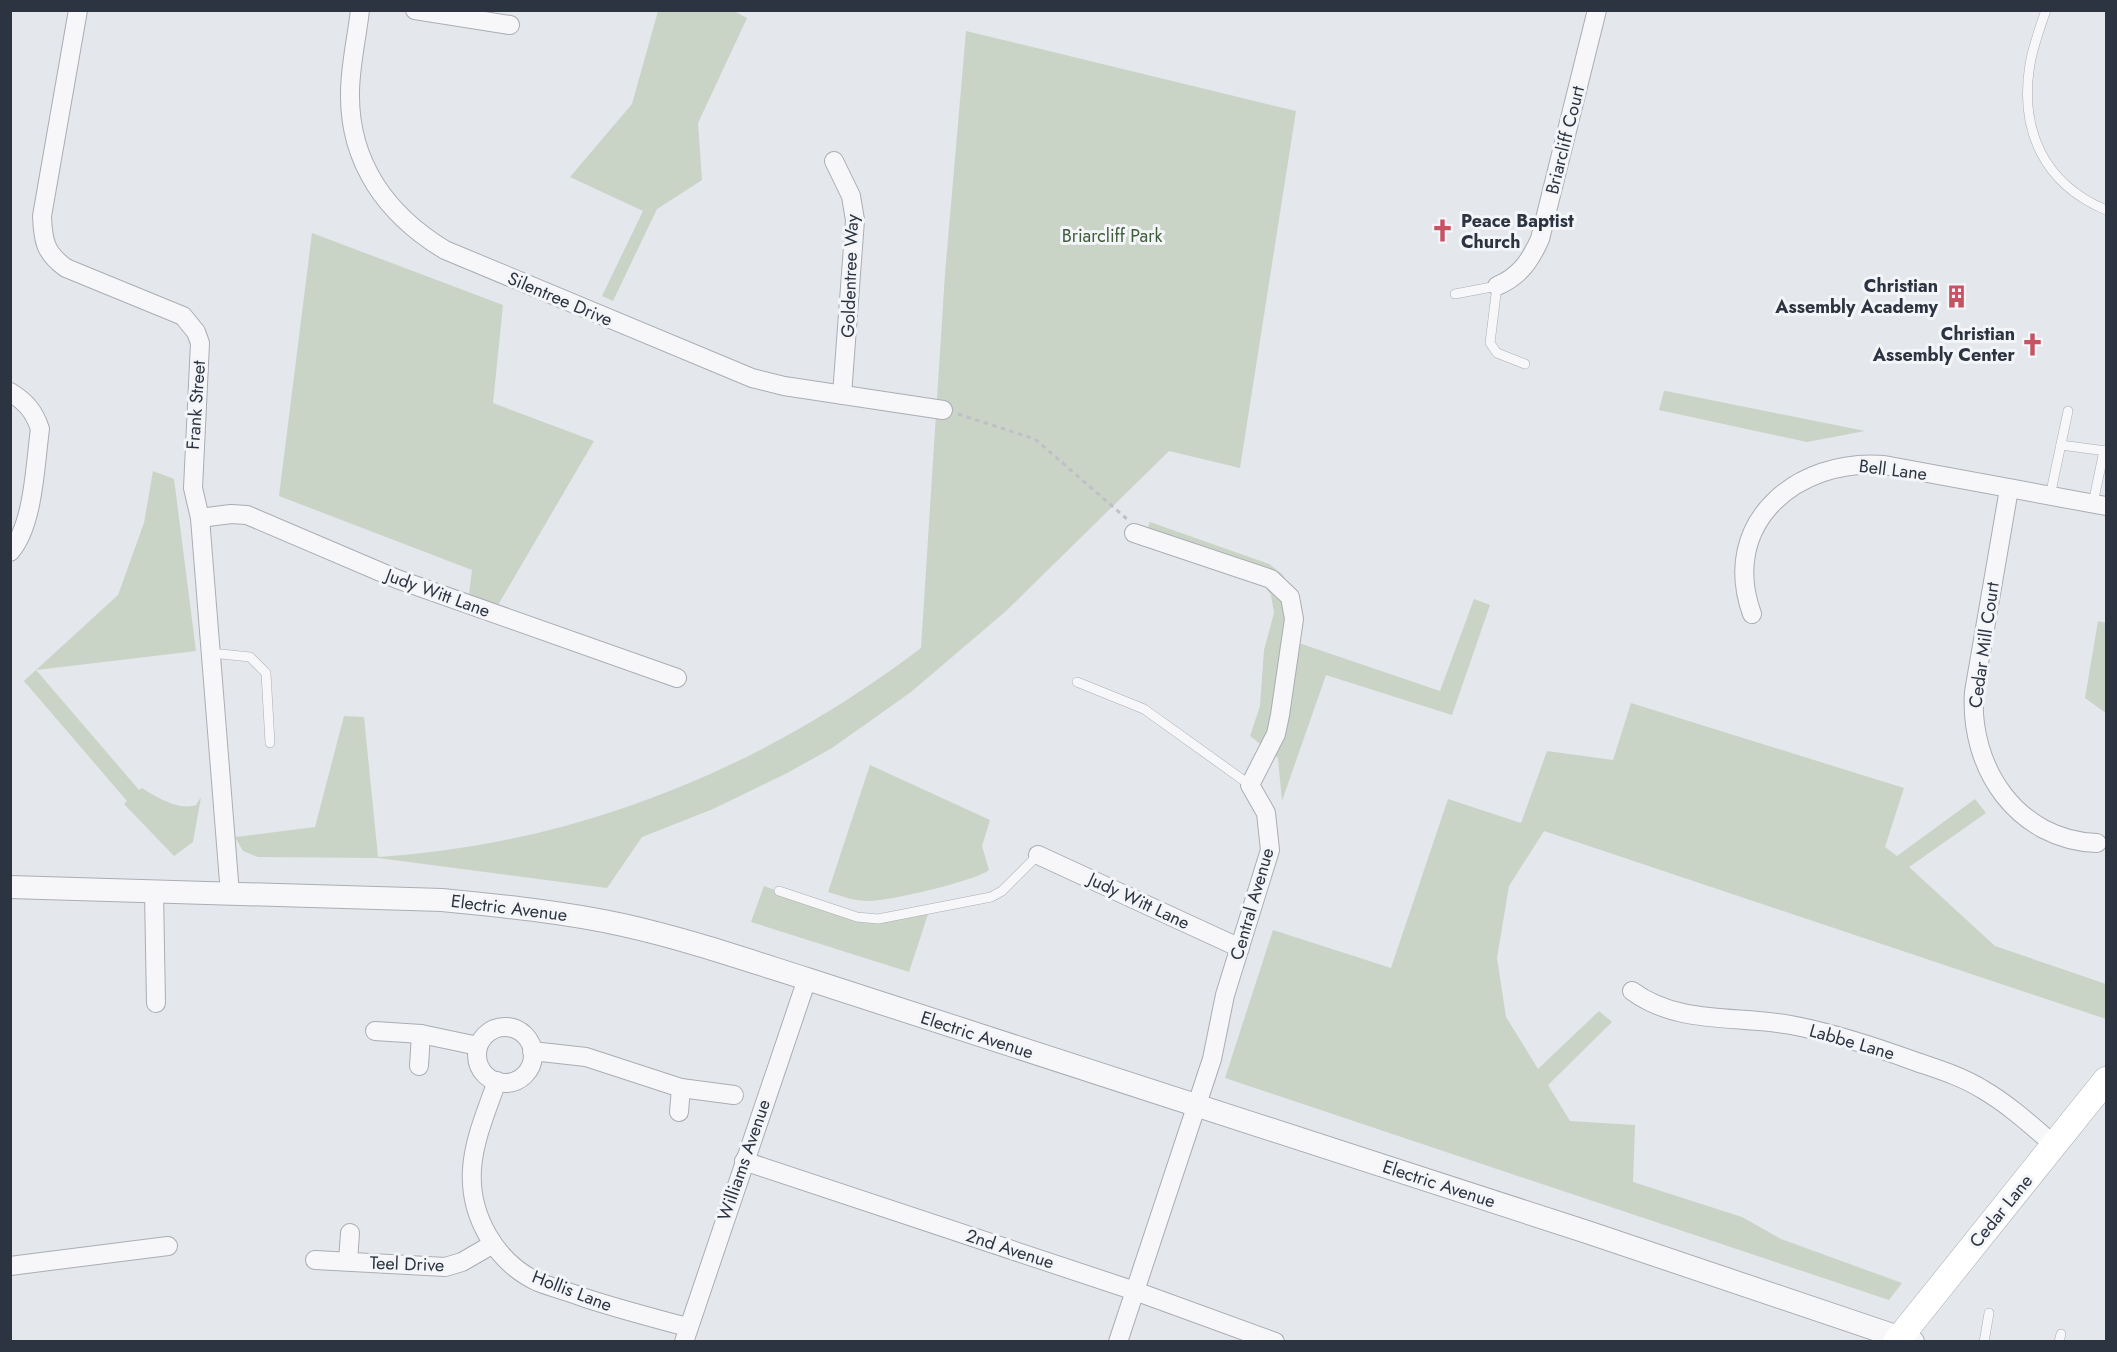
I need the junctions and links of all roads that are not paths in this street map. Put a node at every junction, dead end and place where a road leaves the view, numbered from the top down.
1 (78, 10) edge
2 (360, 10) edge
3 (415, 10) edge
4 (1597, 10) edge
5 (2046, 10) edge
6 (510, 25) dead end
7 (834, 161) dead end
8 (2106, 210) edge
9 (1497, 286) junction
10 (1455, 294) dead end
11 (1525, 364) dead end
12 (10, 392) edge
13 (843, 395) junction
14 (943, 410) road end
15 (2068, 411) dead end
16 (2061, 446) junction
17 (2105, 451) edge
18 (2009, 489) junction
19 (2050, 496) junction
20 (2100, 504) edge
21 (200, 518) junction
22 (1134, 533) road end
23 (10, 552) edge
24 (1752, 614) dead end
25 (211, 653) junction
26 (677, 678) dead end
27 (1077, 682) dead end
28 (270, 743) dead end
29 (1250, 785) junction
30 (2097, 843) dead end
31 (1038, 855) joint
32 (10, 887) edge
33 (154, 891) junction
34 (778, 891) dead end
35 (230, 894) junction
36 (1240, 948) junction
37 (807, 979) junction
38 (1632, 991) dead end
39 (156, 1004) dead end
40 (375, 1031) dead end
41 (421, 1034) junction
42 (478, 1046) junction
43 (532, 1051) junction
44 (419, 1066) dead end
45 (2106, 1080) edge
46 (497, 1082) junction
47 (681, 1088) junction
48 (734, 1095) dead end
49 (1197, 1106) junction
50 (679, 1112) dead end
51 (2054, 1145) junction
52 (744, 1161) junction
53 (350, 1233) dead end
54 (493, 1244) junction
55 (168, 1246) dead end
56 (315, 1260) dead end
57 (348, 1261) junction
58 (10, 1266) edge
59 (1135, 1291) junction
60 (1989, 1313) dead end
61 (687, 1337) edge
62 (1903, 1340) edge
63 (1118, 1341) edge
64 (1275, 1341) edge
65 (1984, 1341) edge

1 - 21 street, Frank Street
2 - 13 street, Silentree Drive
3 - 6 street
4 - 9 street, Briarcliff Court
5 - 8 lane
7 - 13 street, Goldentree Way
9 - 10 lane
9 - 11 lane
12 - 23 street
13 - 14 street, Silentree Drive
15 - 16 lane
16 - 17 lane
16 - 19 lane
17 - 20 lane
18 - 19 street, Bell Lane
18 - 24 street, Bell Lane
18 - 30 street, Cedar Mill Court
19 - 20 street, Bell Lane
21 - 25 street, Frank Street
21 - 26 street, Judy Witt Lane
22 - 29 street
25 - 28 lane
25 - 35 street, Frank Street
27 - 29 lane
29 - 36 street, Central Avenue
31 - 34 lane
31 - 36 street, Judy Witt Lane
32 - 33 street, Electric Avenue
33 - 35 street, Electric Avenue
33 - 39 street
35 - 37 street, Electric Avenue
36 - 49 street, Central Avenue
37 - 49 street, Electric Avenue
37 - 52 street, Williams Avenue
38 - 51 street, Labbe Lane
40 - 41 street
41 - 42 street
41 - 44 street
42 - 43 street
42 - 46 street
43 - 46 street
43 - 47 street
45 - 51 main road, Cedar Lane
46 - 54 street, Hollis Lane
47 - 48 street
47 - 50 street
49 - 59 street, Central Avenue
49 - 62 street, Electric Avenue
51 - 62 main road, Cedar Lane
52 - 59 street, 2nd Avenue
52 - 61 street, Williams Avenue
53 - 57 street
54 - 57 street, Teel Drive
54 - 61 street, Hollis Lane
55 - 58 street
56 - 57 street, Teel Drive
59 - 63 street, Central Avenue
59 - 64 street, 2nd Avenue
60 - 65 lane

